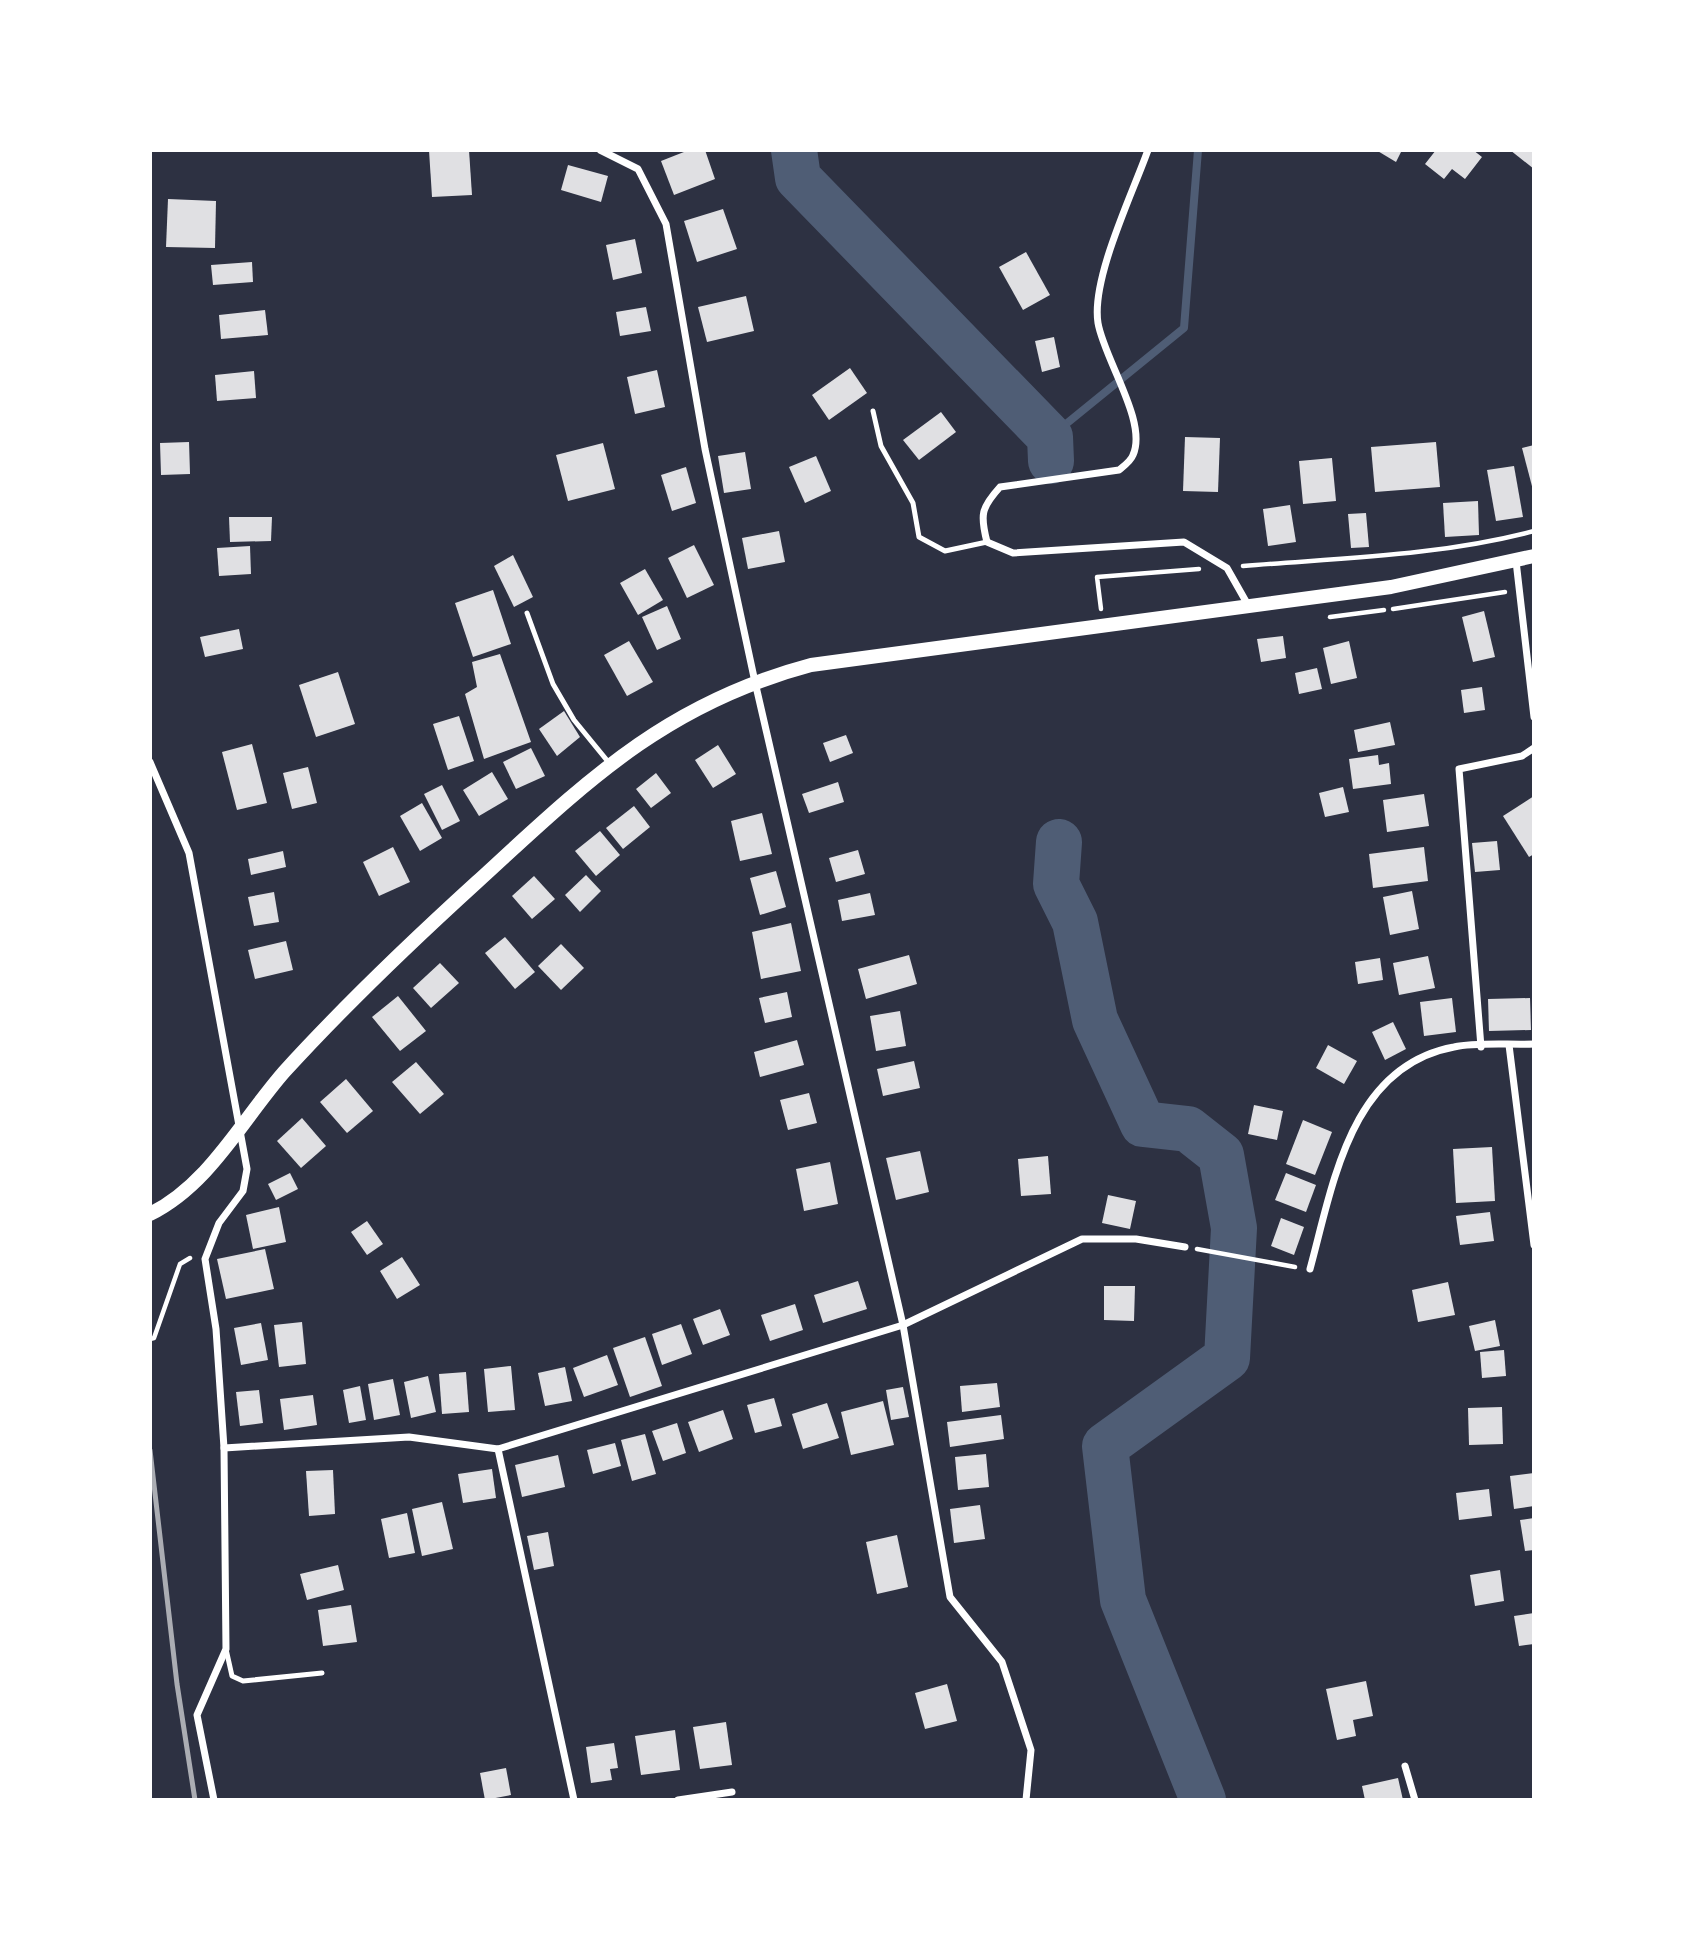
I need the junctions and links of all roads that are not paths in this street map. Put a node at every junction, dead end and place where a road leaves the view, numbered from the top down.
1 (600, 150) edge
2 (1148, 150) edge
3 (873, 411) dead end
4 (987, 542) junction
5 (1534, 556) edge
6 (1516, 561) junction
7 (1248, 605) junction
8 (527, 613) dead end
9 (755, 682) junction
10 (1534, 717) edge
11 (1534, 748) edge
12 (150, 762) edge
13 (610, 764) junction
14 (1534, 1044) edge
15 (1509, 1045) junction
16 (1481, 1047) junction
17 (240, 1128) junction
18 (150, 1214) edge
19 (1534, 1245) edge
20 (1185, 1247) road end
21 (1310, 1269) road end
22 (903, 1325) junction
23 (224, 1448) junction
24 (498, 1449) junction
25 (226, 1649) junction
26 (322, 1674) dead end
27 (1405, 1766) dead end
28 (732, 1792) dead end
29 (214, 1800) edge
30 (574, 1800) edge
31 (678, 1800) edge
32 (1026, 1800) edge
33 (1415, 1800) edge

1 - 9 street
2 - 4 street
3 - 4 lane
4 - 7 street
5 - 6 main road
6 - 7 main road
6 - 10 street
7 - 9 main road
8 - 13 lane
9 - 13 main road
9 - 22 street
11 - 16 street
12 - 17 street
13 - 17 main road
14 - 15 street
15 - 16 street
15 - 19 street
16 - 21 street
17 - 18 main road
17 - 23 street
20 - 22 street
22 - 24 street
22 - 32 street
23 - 24 street
23 - 25 street
24 - 30 street
25 - 26 lane
25 - 29 street
27 - 33 street
28 - 31 street

